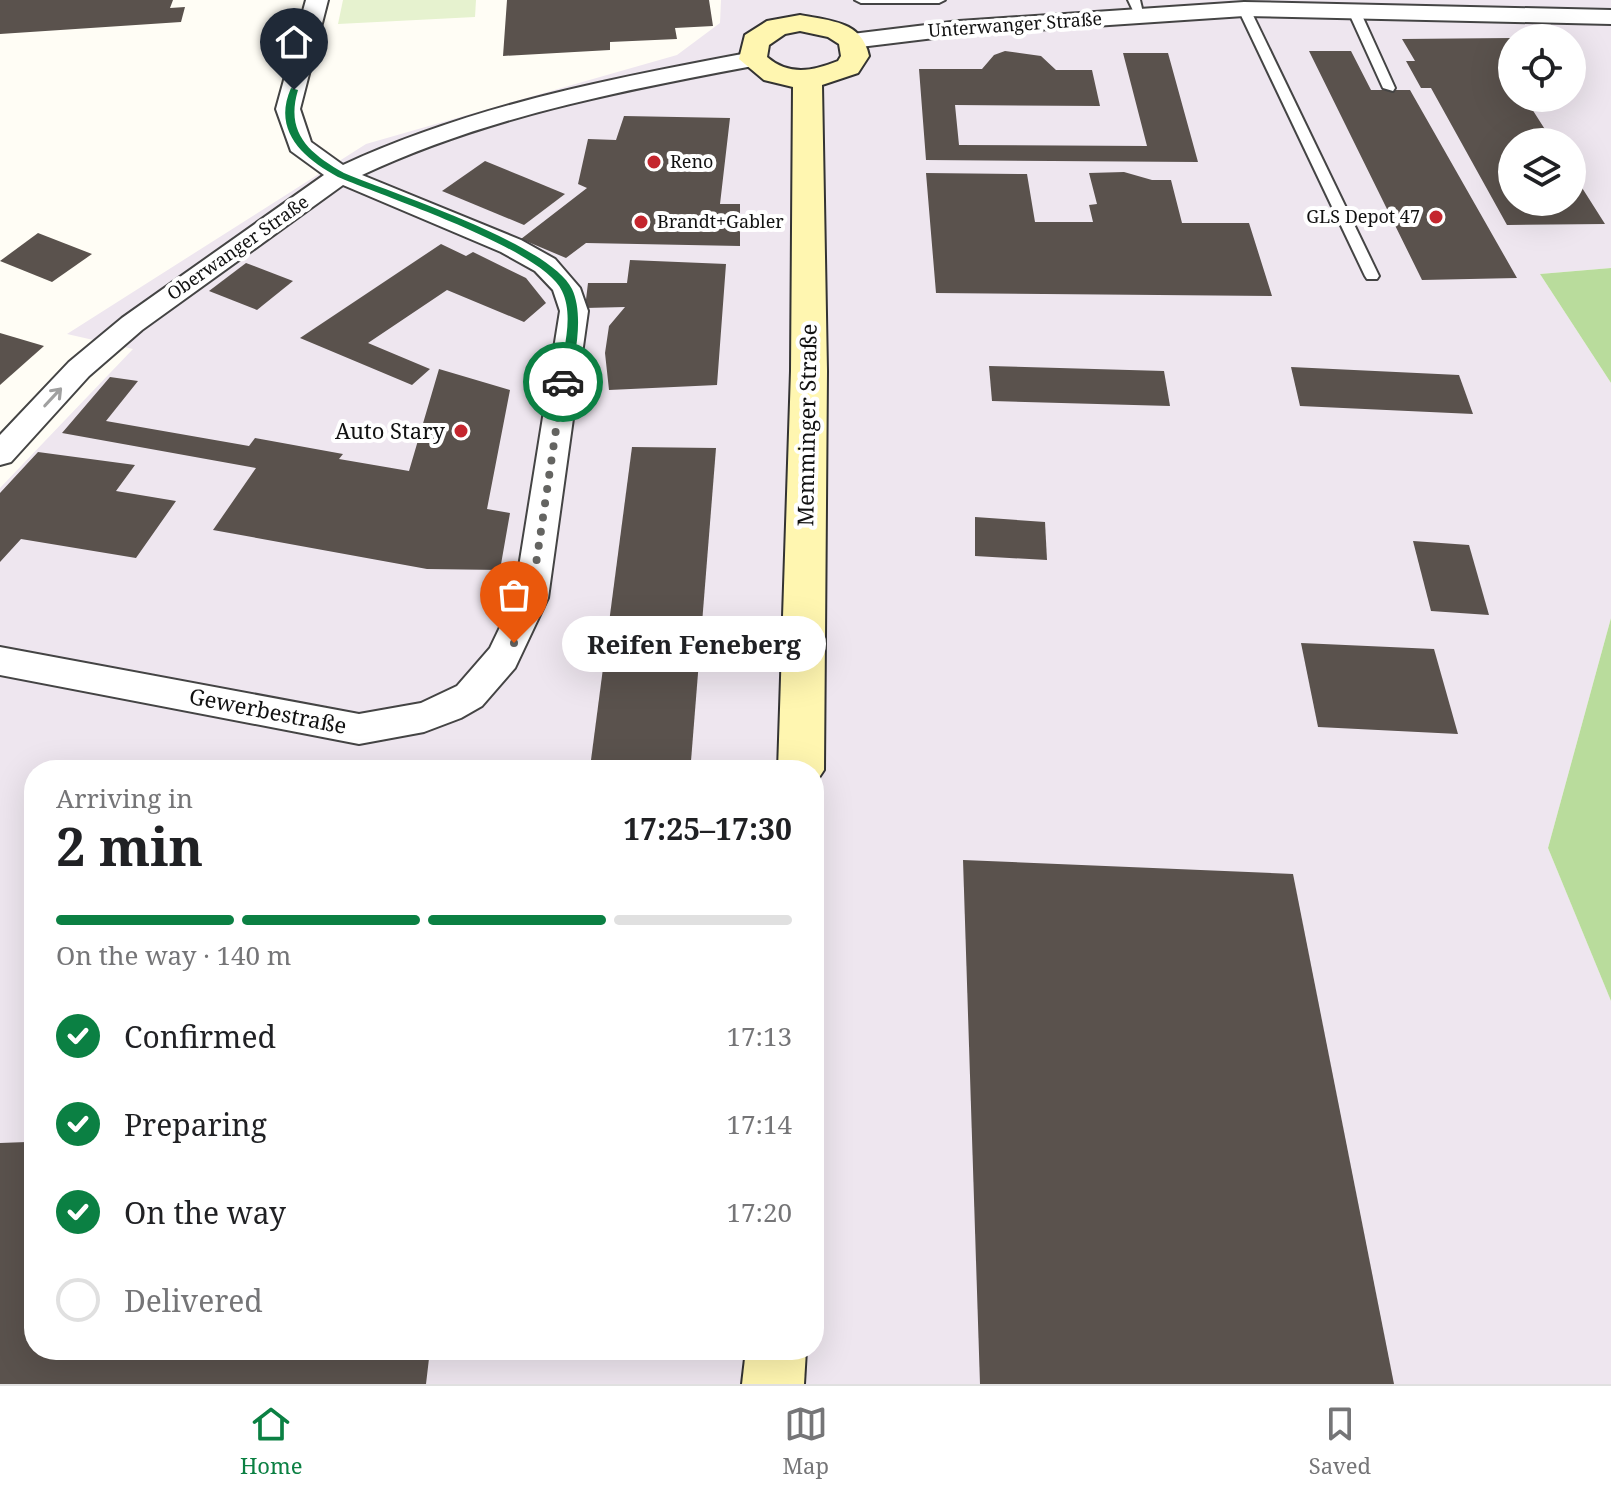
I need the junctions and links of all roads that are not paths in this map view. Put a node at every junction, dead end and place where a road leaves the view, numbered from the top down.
1 (317, 0) edge
2 (861, 0) edge
3 (939, 0) edge
4 (1137, 8) edge
5 (1244, 9) junction
6 (1354, 11) junction
7 (797, 12) edge
8 (1611, 17) edge
9 (852, 41) junction
10 (753, 59) junction
11 (807, 79) junction
12 (1389, 88) dead end
13 (341, 175) junction
14 (1372, 276) dead end
15 (0, 454) edge
16 (0, 661) edge
17 (801, 760) edge
18 (775, 1360) edge
19 (773, 1384) edge

1 - 13 street, Gewerbestraße
2 - 3 lane
4 - 5 street, Unterwanger Straße
4 - 9 street, Unterwanger Straße
5 - 6 street, Unterwanger Straße
5 - 14 lane
6 - 8 street, Unterwanger Straße
6 - 12 lane
7 - 9 main road
7 - 10 main road
9 - 11 main road
10 - 11 main road
10 - 13 street, Oberwanger Straße
11 - 17 main road, Memminger Straße
15 -> 13 street, Oberwanger Straße
13 - 16 street, Gewerbestraße
18 - 19 main road

